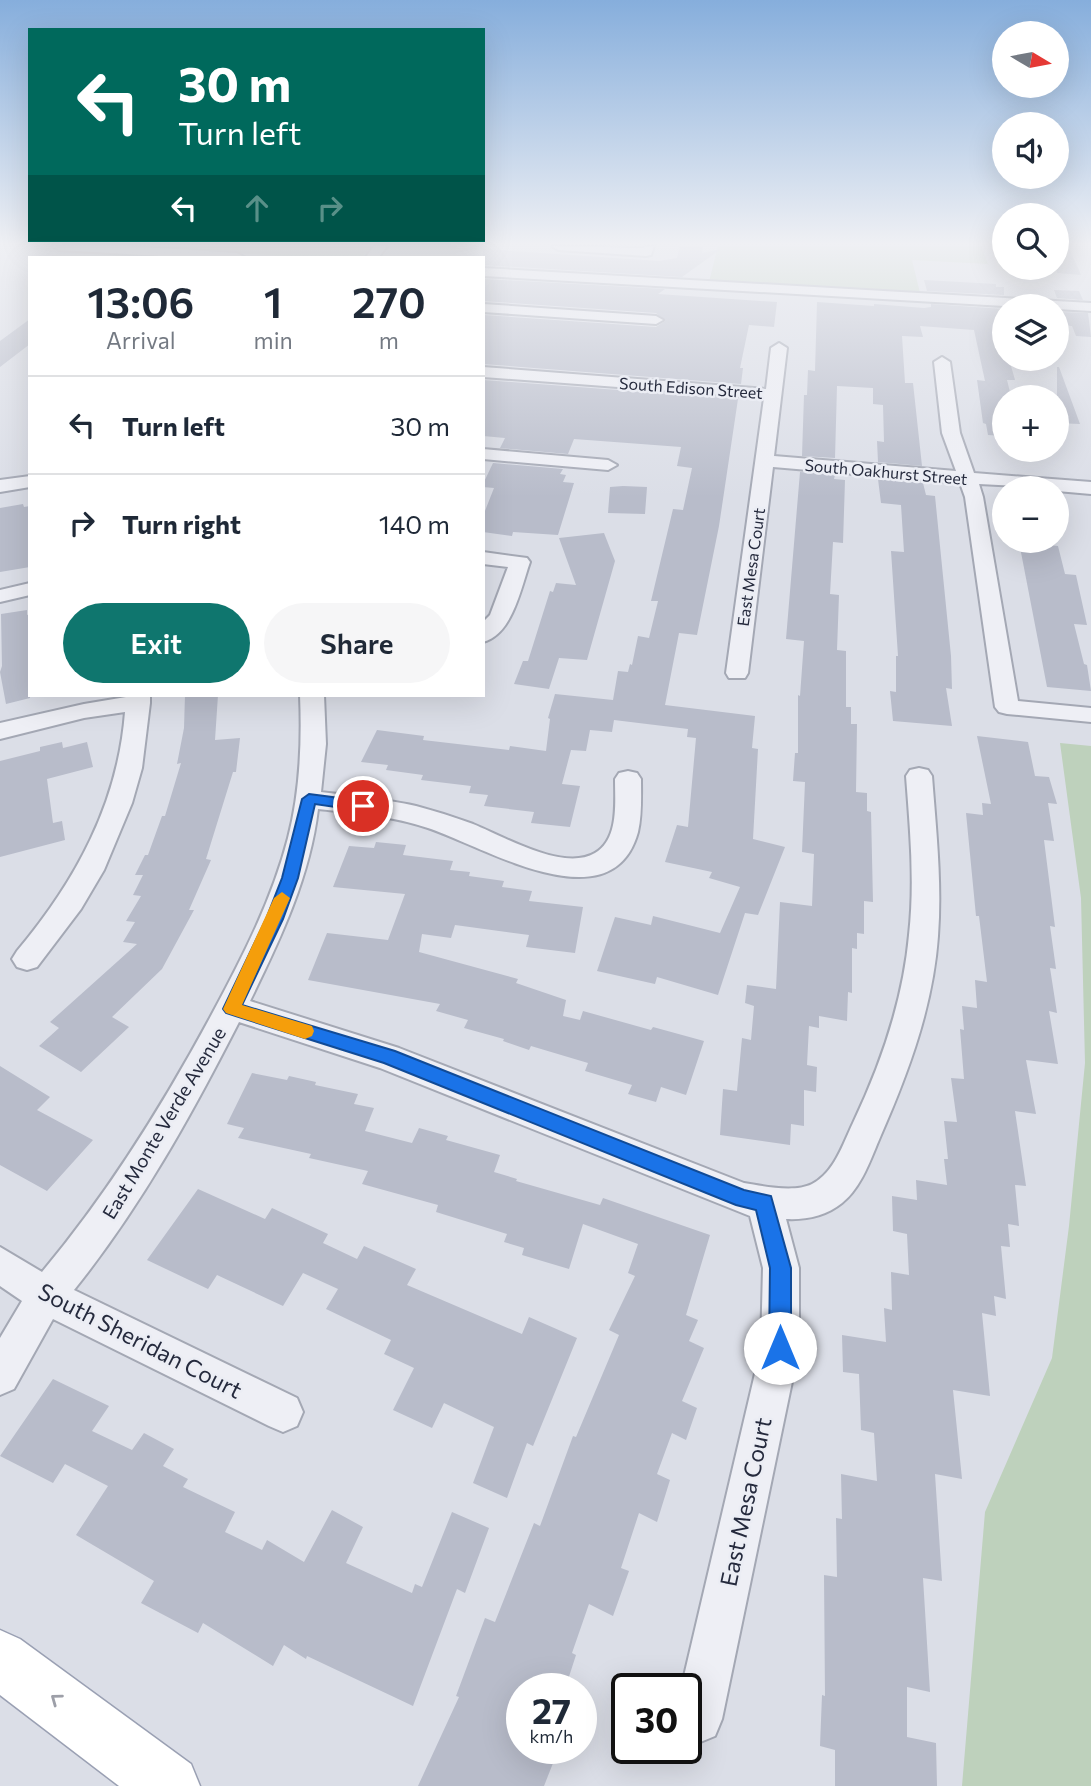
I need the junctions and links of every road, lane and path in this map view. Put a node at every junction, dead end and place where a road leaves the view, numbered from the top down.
1 (779, 348) dead end
2 (942, 362) dead end
3 (485, 372) edge
4 (772, 394) junction
5 (485, 454) edge
6 (765, 461) junction
7 (608, 465) dead end
8 (967, 479) junction
9 (28, 481) edge
10 (0, 486) edge
11 (1091, 488) edge
12 (485, 558) edge
13 (28, 590) edge
14 (0, 596) edge
15 (485, 633) edge
16 (737, 673) dead end
17 (312, 697) edge
18 (138, 699) edge
19 (1091, 715) edge
20 (0, 732) edge
21 (919, 776) dead end
22 (628, 779) dead end
23 (309, 799) junction
24 (27, 959) dead end
25 (232, 1009) junction
26 (764, 1202) junction
27 (0, 1265) edge
28 (46, 1296) junction
29 (0, 1333) edge
30 (0, 1375) edge
31 (284, 1412) dead end
32 (0, 1659) edge
33 (702, 1701) edge
34 (169, 1786) edge

1 - 4 street
2 - 8 street
3 - 4 street, South Edison Street
4 - 6 street, East Mesa Court
5 - 7 street
6 - 8 street, South Oakhurst Street
6 - 16 street, East Mesa Court
8 - 11 street, South Oakhurst Street
8 - 19 street
9 - 10 street
12 - 15 street
13 - 14 street
17 - 23 street, East Monte Verde Avenue
18 - 20 street
18 - 24 street
21 - 26 street
22 - 23 street
23 - 25 street, East Monte Verde Avenue
25 - 26 street
25 - 28 street, East Monte Verde Avenue
26 - 33 street, East Mesa Court
27 - 28 street, South Sheridan Court
28 - 29 street, East Monte Verde Avenue
28 - 30 street, East Monte Verde Avenue
28 - 31 street, South Sheridan Court
34 -> 32 main road

